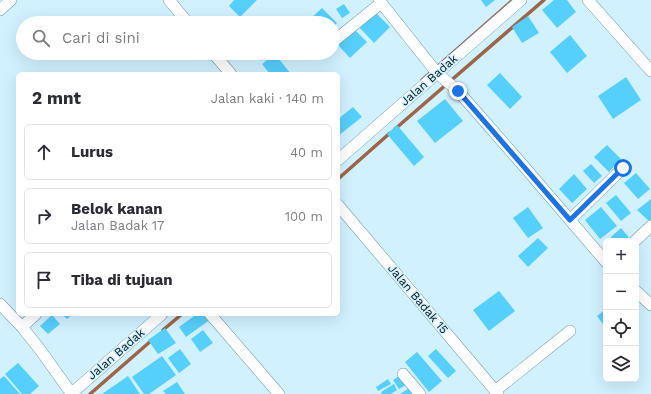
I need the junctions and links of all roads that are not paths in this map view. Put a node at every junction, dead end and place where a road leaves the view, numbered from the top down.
1 (11, 0) edge
2 (169, 0) edge
3 (521, 0) edge
4 (588, 0) edge
5 (380, 1) edge
6 (0, 10) edge
7 (182, 16) edge
8 (340, 36) edge
9 (219, 60) edge
10 (651, 71) edge
11 (228, 72) edge
12 (437, 73) junction
13 (340, 158) edge
14 (623, 168) dead end
15 (340, 207) edge
16 (570, 220) junction
17 (651, 226) edge
18 (638, 238) edge
19 (603, 258) edge
20 (639, 294) edge
21 (0, 304) edge
22 (651, 305) edge
23 (34, 316) edge
24 (160, 316) edge
25 (212, 316) edge
26 (22, 327) junction
27 (570, 331) dead end
28 (403, 374) dead end
29 (496, 392) edge
30 (73, 393) edge
31 (279, 394) edge
32 (420, 394) edge

1 - 6 street
2 - 7 street
3 - 12 street, Jalan Badak
4 - 10 street
5 - 8 street
5 - 12 street
9 - 11 street
12 - 13 street, Jalan Badak
12 - 16 street
14 - 16 street
15 - 29 street, Jalan Badak 15
16 - 19 street
17 - 18 street
20 - 22 street
21 - 26 street
23 - 26 street
24 - 30 street, Jalan Badak
25 - 31 street
26 - 30 street
27 - 29 street
28 - 32 street

